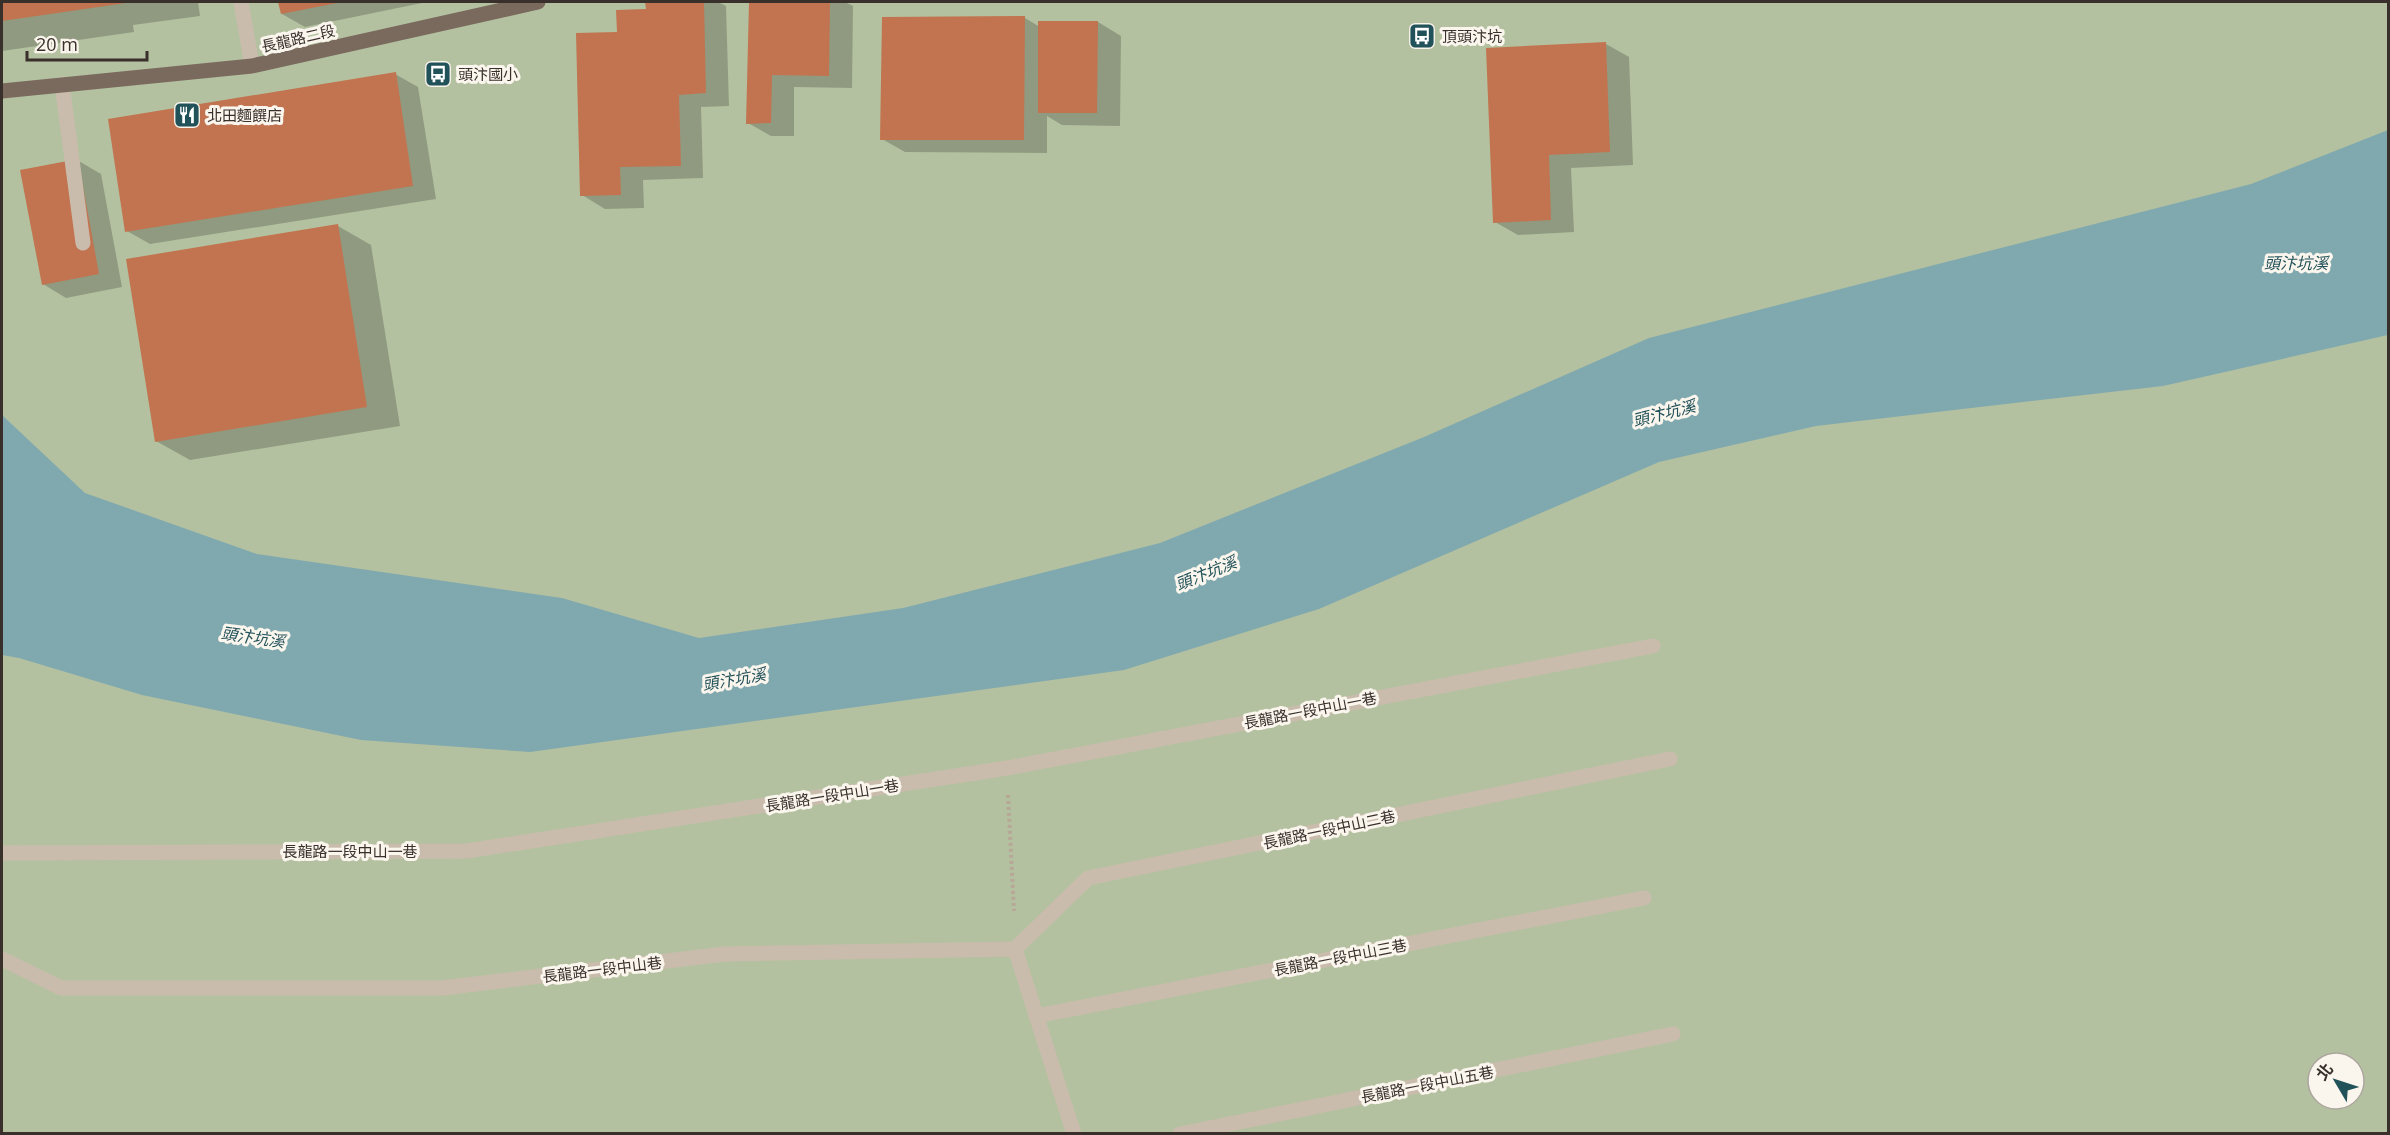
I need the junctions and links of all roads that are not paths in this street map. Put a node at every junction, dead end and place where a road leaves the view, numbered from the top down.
1 (241, 2) edge
2 (538, 2) edge
3 (252, 66) junction
4 (62, 84) junction
5 (2, 91) edge
6 (83, 243) dead end
7 (1653, 646) dead end
8 (1670, 759) dead end
9 (2, 853) edge
10 (1644, 898) dead end
11 (1015, 949) junction
12 (2, 959) edge
13 (1036, 1016) junction
14 (1673, 1034) dead end
15 (1074, 1134) edge
16 (1180, 1134) edge

1 - 3 street
2 - 3 main road, 長龍路二段
3 - 4 main road, 長龍路二段
4 - 5 main road, 長龍路二段
4 - 6 street
7 - 9 street, 長龍路一段中山一巷
8 - 11 street, 長龍路一段中山二巷
10 - 13 street, 長龍路一段中山三巷
11 - 12 street, 長龍路一段中山巷
11 - 13 street
13 - 15 street
14 - 16 street, 長龍路一段中山五巷

